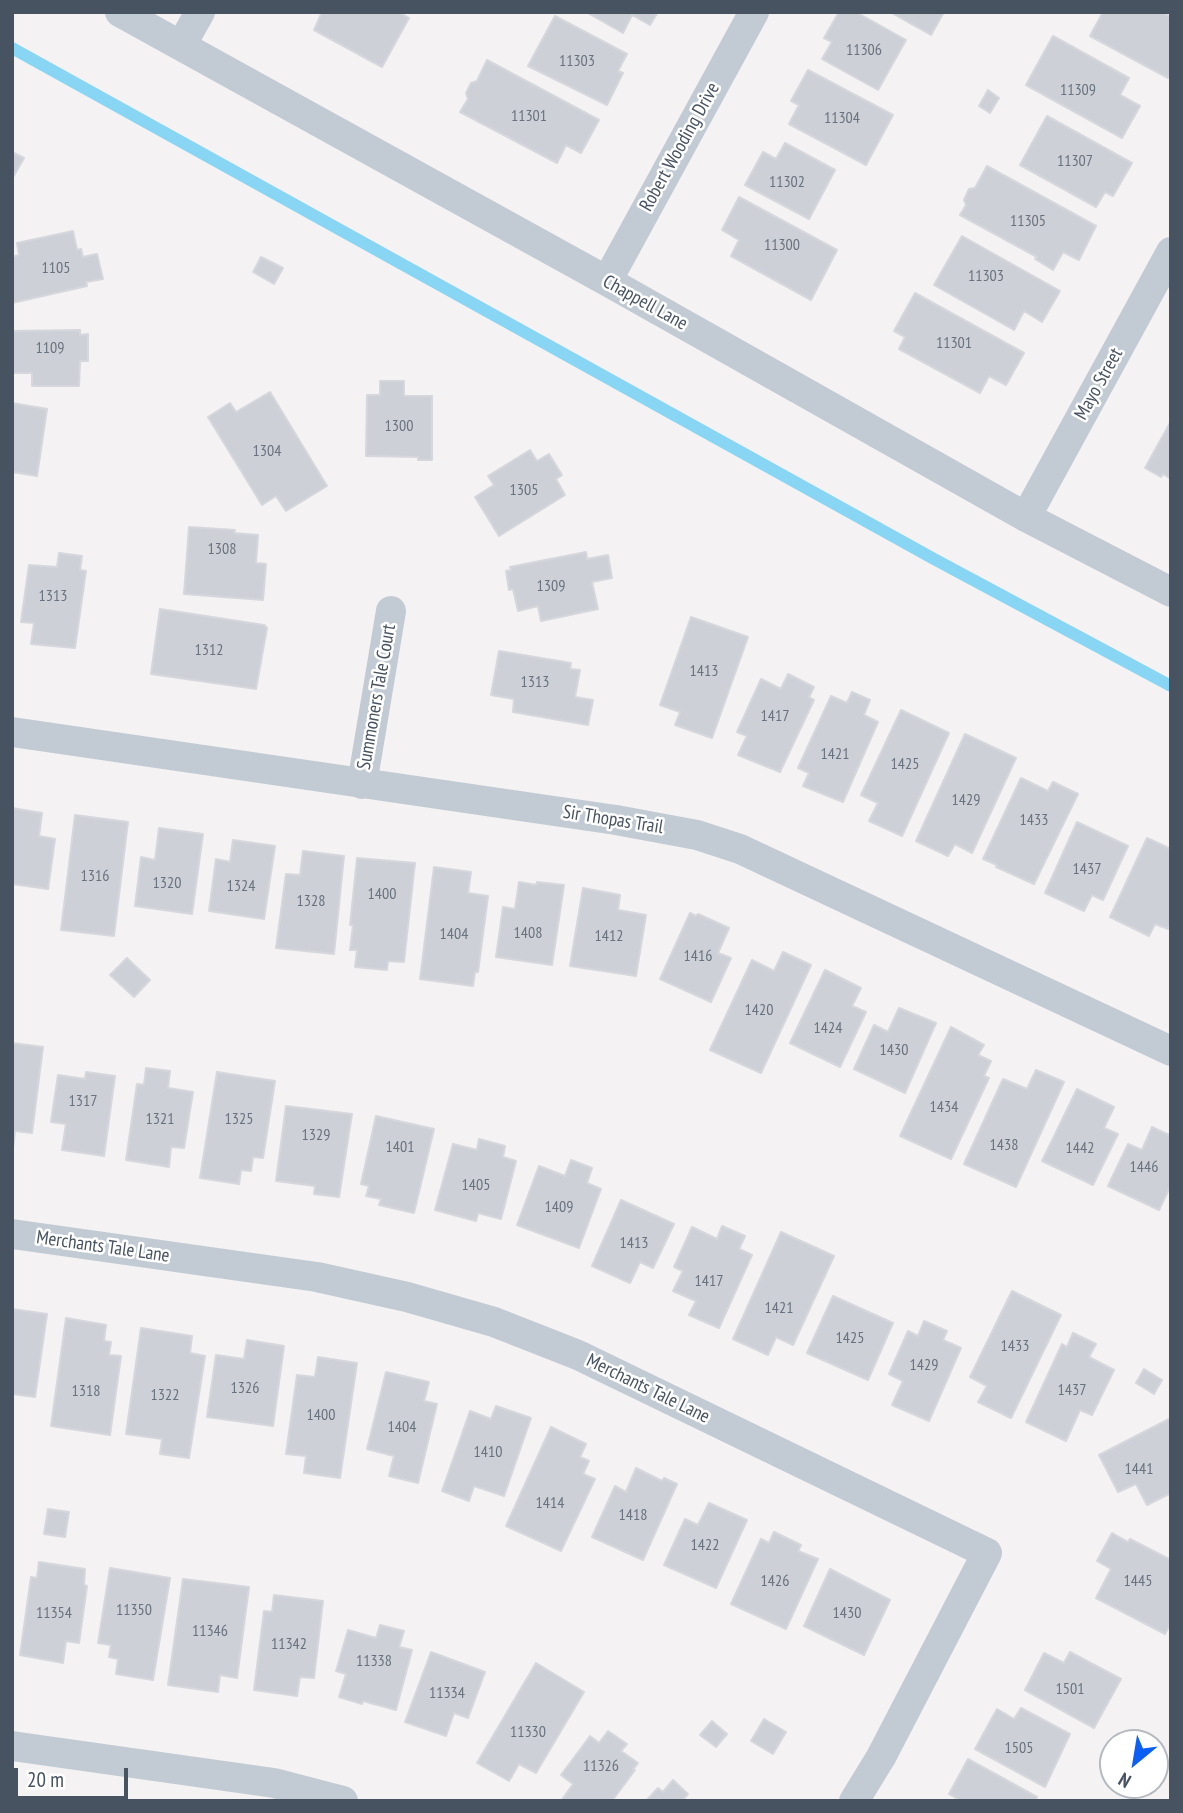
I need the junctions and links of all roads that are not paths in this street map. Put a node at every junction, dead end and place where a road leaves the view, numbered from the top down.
1 (120, 12) edge
2 (200, 12) edge
3 (754, 12) edge
4 (181, 46) junction
5 (1171, 252) edge
6 (607, 281) junction
7 (1026, 517) junction
8 (1171, 593) edge
9 (391, 611) dead end
10 (12, 732) edge
11 (362, 783) junction
12 (1171, 1051) edge
13 (12, 1234) edge
14 (12, 1746) edge
15 (343, 1801) edge
16 (854, 1801) edge

1 - 4 street, Chappell Lane
2 - 4 street
3 - 6 street, Robert Wooding Drive
4 - 6 street, Chappell Lane
5 - 7 street, Mayo Street
6 - 7 street, Chappell Lane
7 - 8 street, Chappell Lane
9 - 11 street, Summoners Tale Court
10 - 11 street, Sir Thopas Trail
11 - 12 street, Sir Thopas Trail
13 - 16 street, Merchants Tale Lane
14 - 15 street

